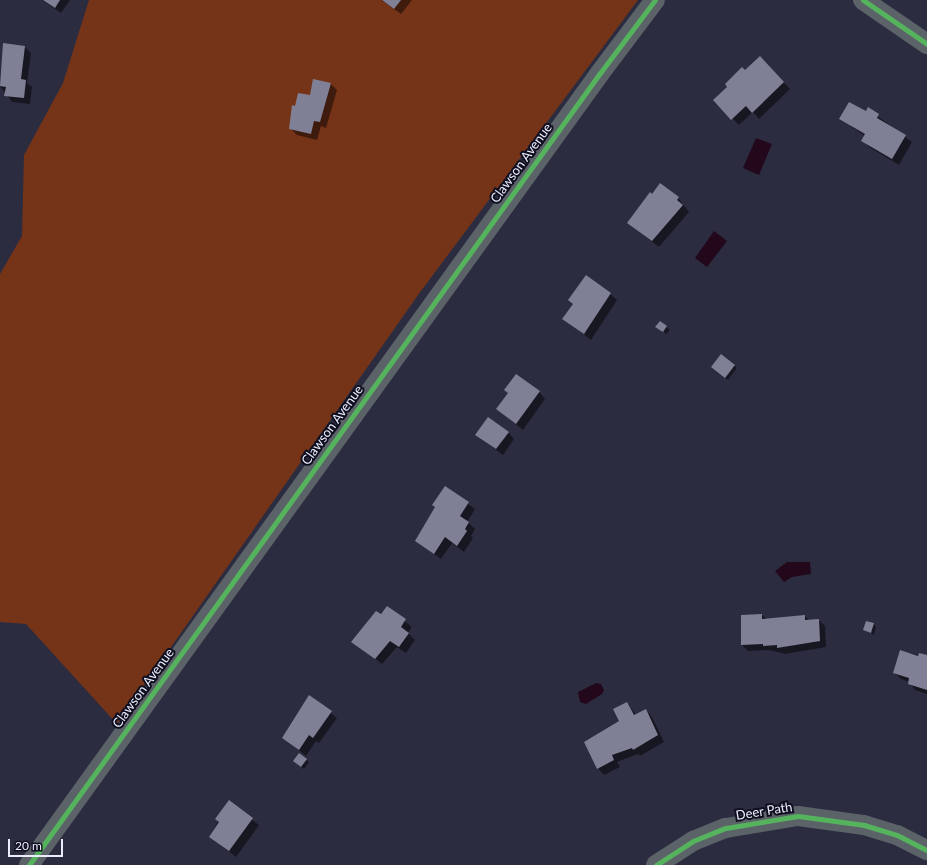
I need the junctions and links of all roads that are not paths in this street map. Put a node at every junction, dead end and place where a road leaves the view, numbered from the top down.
1 (655, 0) edge
2 (863, 0) edge
3 (927, 44) edge
4 (927, 850) edge
5 (28, 865) edge
6 (656, 865) edge

1 - 5 street, Clawson Avenue
2 - 3 street
4 - 6 street, Deer Path

